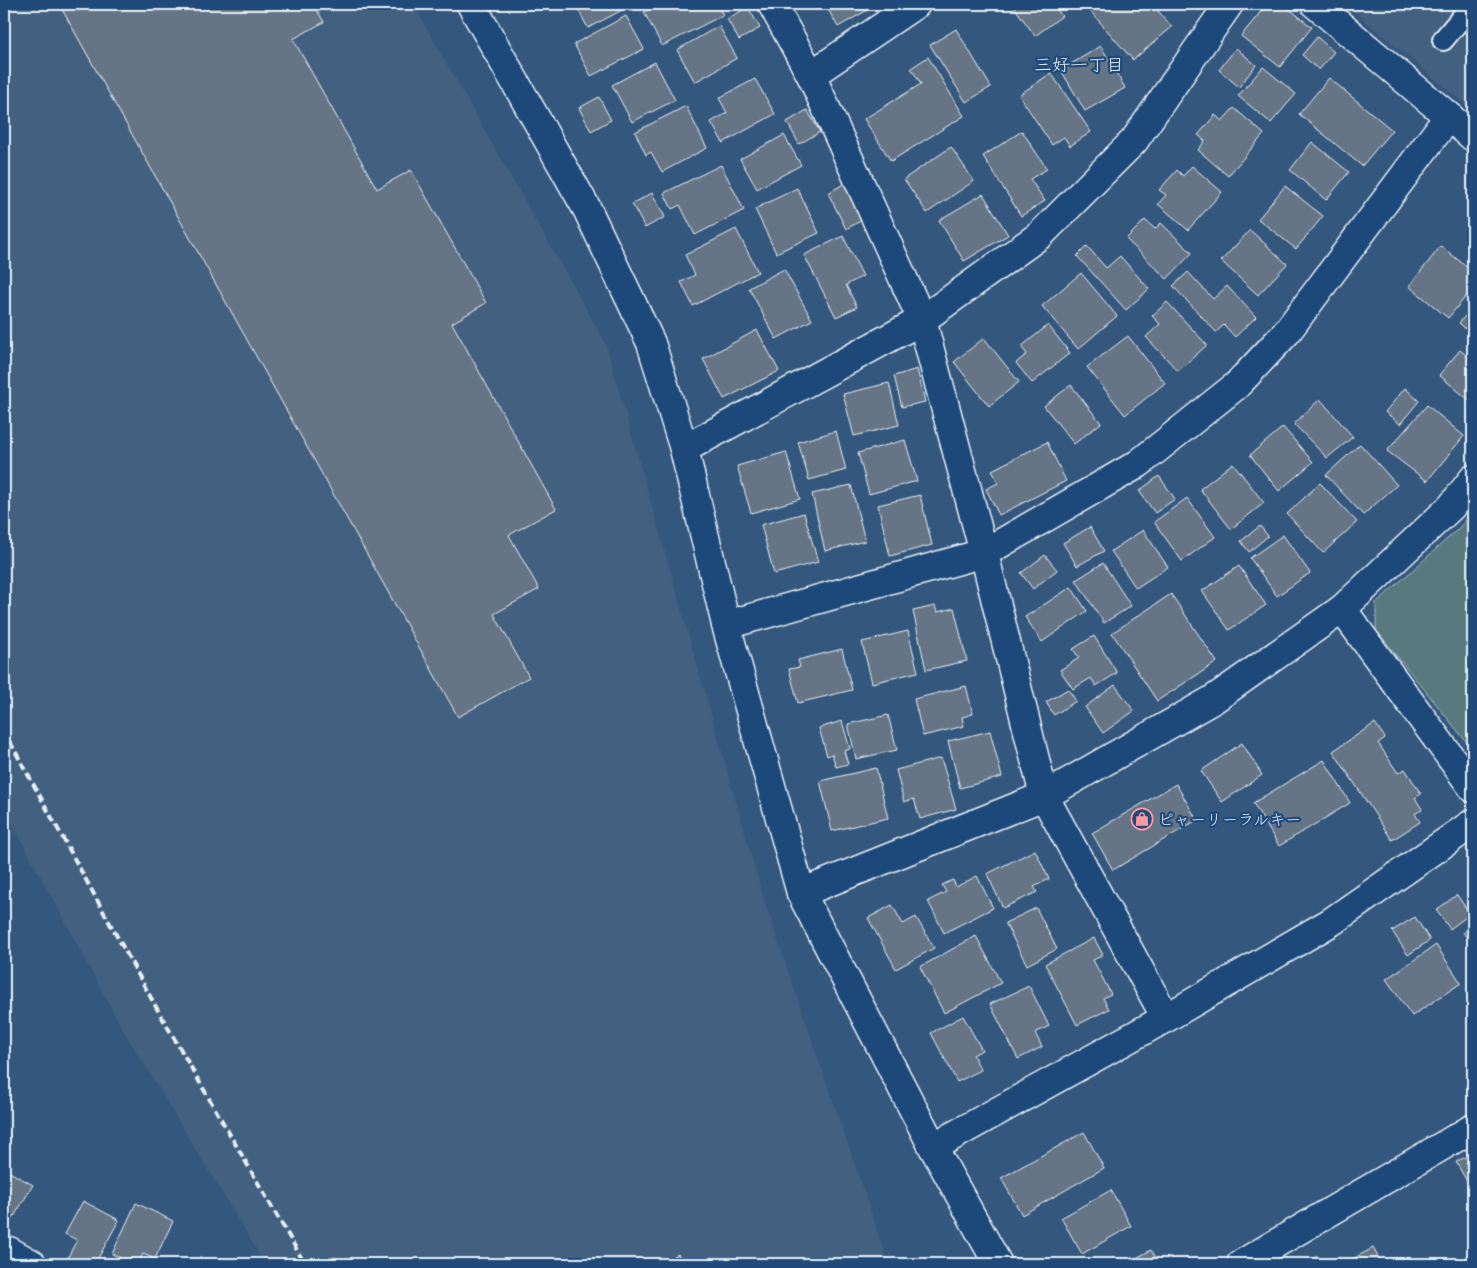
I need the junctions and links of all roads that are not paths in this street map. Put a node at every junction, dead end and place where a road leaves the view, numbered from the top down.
1 (471, 4) edge
2 (772, 4) edge
3 (916, 4) edge
4 (1229, 4) edge
5 (1315, 4) edge
6 (1473, 4) edge
7 (1443, 40) dead end
8 (811, 75) junction
9 (1449, 116) junction
10 (1473, 137) edge
11 (922, 320) junction
12 (684, 449) junction
13 (1473, 479) edge
14 (984, 553) junction
15 (1342, 609) junction
16 (726, 625) junction
17 (1473, 788) edge
18 (1044, 796) junction
19 (1473, 823) edge
20 (801, 893) junction
21 (1166, 1018) junction
22 (1473, 1128) edge
23 (933, 1147) junction
24 (4, 1258) edge
25 (32, 1264) edge
26 (998, 1264) edge
27 (1240, 1264) edge

1 - 12 street
2 - 8 street
3 - 8 street
4 - 11 street
5 - 9 street
6 - 7 lane
8 - 11 street
9 - 10 street
9 - 14 street
11 - 12 street
11 - 14 street
12 - 16 street
13 - 15 street
14 - 16 street
14 - 18 street
15 - 17 street
15 - 18 street
16 - 20 street
18 - 20 street
18 - 21 street
19 - 21 street
20 - 23 street
21 - 23 street
22 - 27 street
23 - 26 street
24 - 25 street

